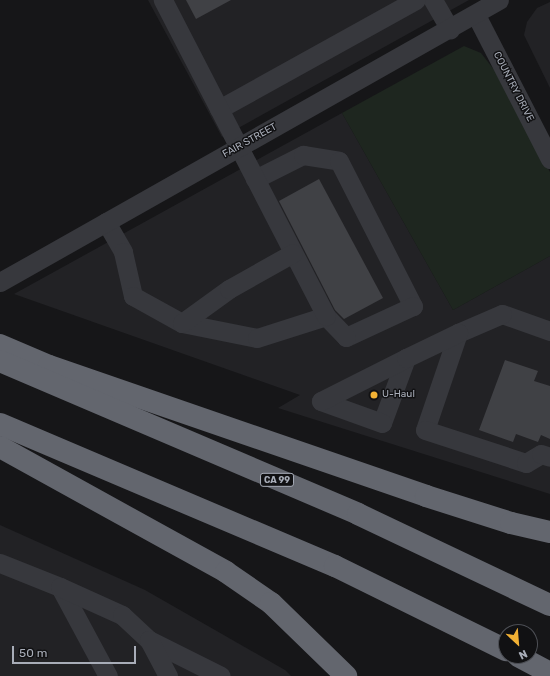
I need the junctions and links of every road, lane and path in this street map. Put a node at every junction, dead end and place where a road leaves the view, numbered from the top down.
1 (163, 0) edge
2 (416, 0) edge
3 (433, 0) edge
4 (499, 0) edge
5 (476, 15) junction
6 (450, 30) junction
7 (220, 109) junction
8 (239, 147) junction
9 (550, 159) edge
10 (256, 179) junction
11 (106, 222) junction
12 (293, 253) junction
13 (0, 282) edge
14 (326, 316) junction
15 (182, 323) junction
16 (550, 331) edge
17 (458, 333) junction
18 (0, 345) edge
19 (406, 358) dead end
20 (0, 361) edge
21 (0, 424) edge
22 (0, 447) edge
23 (550, 457) edge
24 (550, 532) edge
25 (0, 562) edge
26 (60, 587) junction
27 (550, 606) edge
28 (149, 640) junction
29 (498, 646) edge
30 (533, 664) edge
31 (550, 673) edge
32 (108, 676) edge
33 (168, 676) edge
34 (220, 676) edge
35 (346, 676) edge

1 - 7 street
2 - 7 street
3 - 6 street
4 - 5 street, FAIR STREET
5 - 6 street, FAIR STREET
5 - 9 street, COUNTRY DRIVE
6 - 8 street, FAIR STREET
7 - 8 street
8 - 10 street
8 - 11 street, FAIR STREET
10 - 12 street
10 - 14 street
11 - 13 street, FAIR STREET
11 - 15 street
12 - 14 street
12 - 15 street
14 - 15 street
16 - 17 street
17 - 19 street
17 - 23 street
18 - 24 highway
20 - 27 highway, CA 99
21 - 29 highway
22 - 35 highway
25 - 26 street
26 - 28 street
26 - 32 street
28 - 33 street
28 - 34 street
30 - 31 highway

